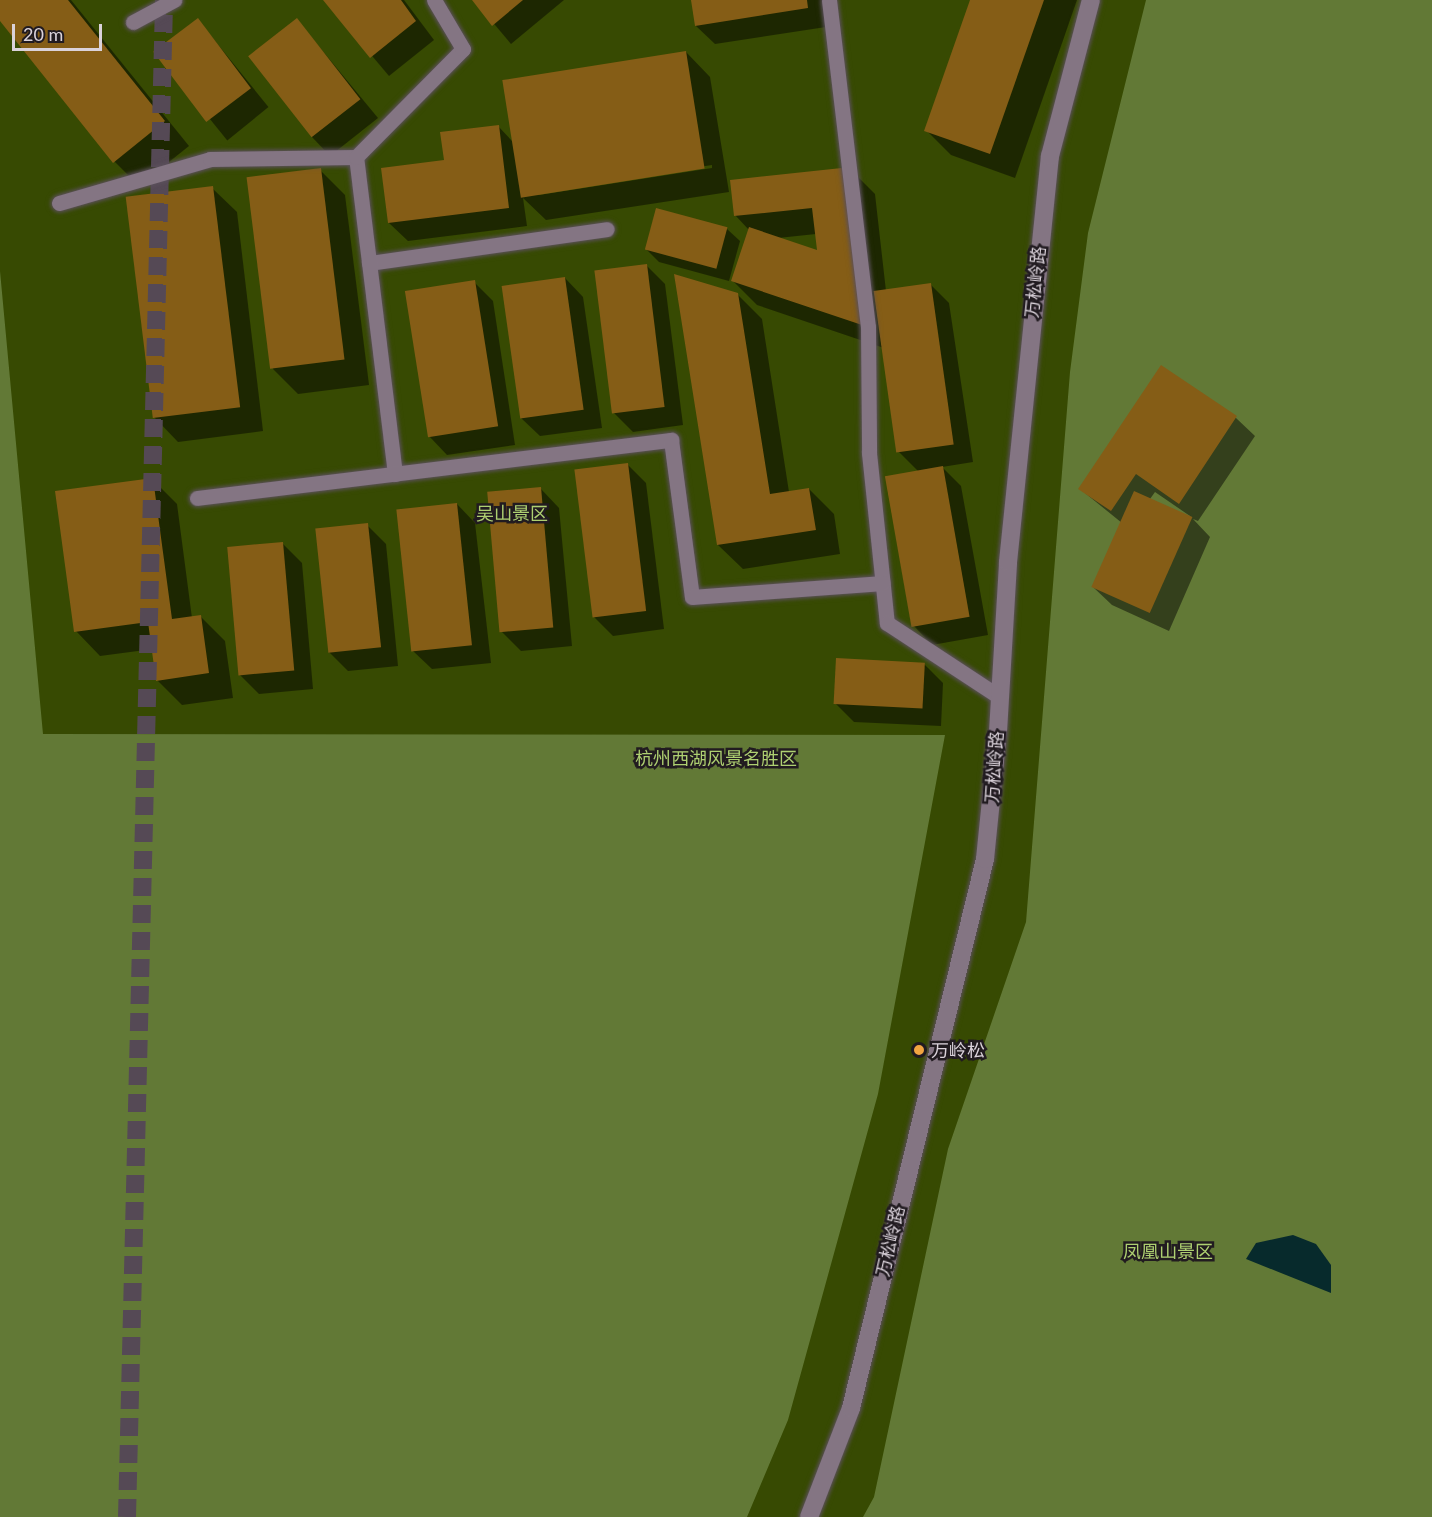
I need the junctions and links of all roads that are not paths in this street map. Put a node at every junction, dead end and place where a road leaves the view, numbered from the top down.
1 (174, 0) edge
2 (434, 0) edge
3 (829, 0) edge
4 (1091, 0) edge
5 (133, 22) dead end
6 (356, 157) junction
7 (58, 203) dead end
8 (607, 229) dead end
9 (369, 263) junction
10 (395, 474) junction
11 (196, 498) dead end
12 (882, 583) junction
13 (998, 696) junction
14 (809, 1517) edge

1 - 5 lane
2 - 6 lane
3 - 12 lane
4 - 13 street, 万松岭路
6 - 7 lane
6 - 9 lane
8 - 9 lane
9 - 10 lane
10 - 11 lane
10 - 12 lane
12 - 13 lane
13 - 14 street, 万松岭路

